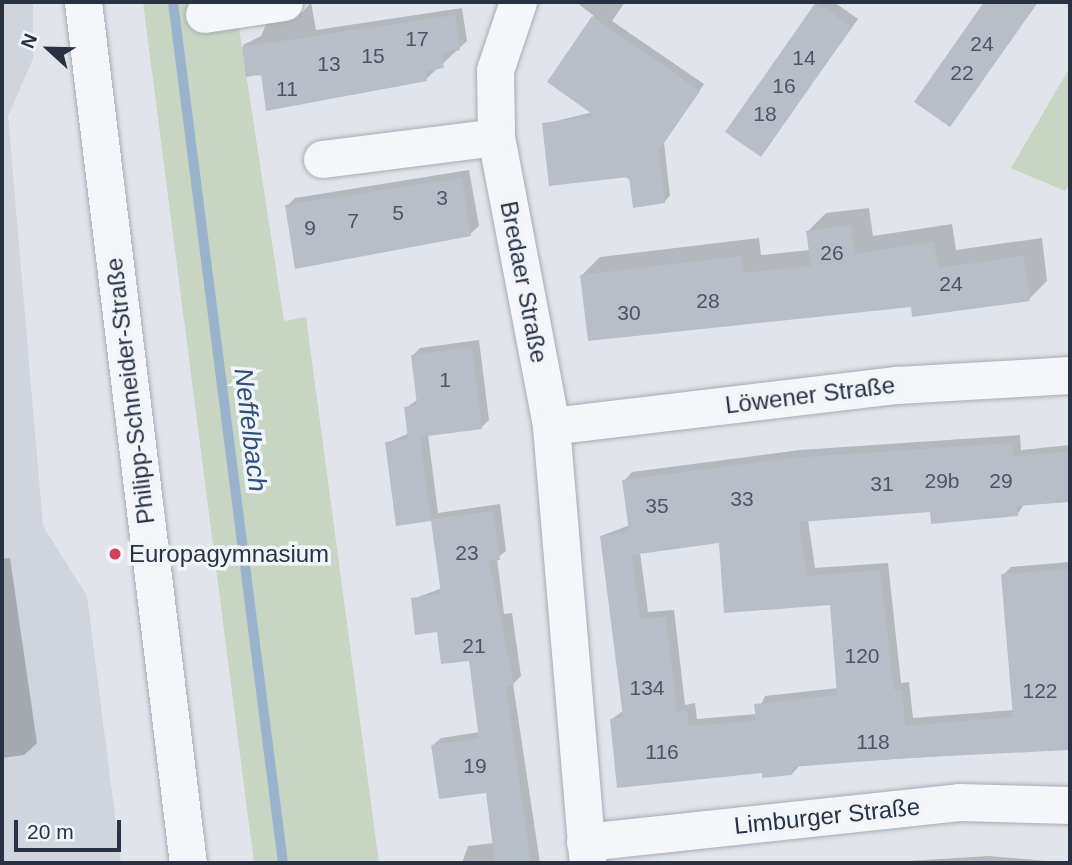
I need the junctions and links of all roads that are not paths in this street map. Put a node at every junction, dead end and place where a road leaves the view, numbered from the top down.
1 (83, 2) edge
2 (284, 2) edge
3 (513, 4) edge
4 (204, 14) dead end
5 (496, 137) junction
6 (322, 159) dead end
7 (1070, 374) edge
8 (551, 426) junction
9 (1070, 805) edge
10 (586, 853) edge
11 (188, 863) edge

1 - 11 street, Philipp-Schneider-Straße
2 - 4 street
3 - 5 street, Bredaer Straße
5 - 6 street
5 - 8 street, Bredaer Straße
7 - 8 street, Löwener Straße
8 - 10 street, Limburger Straße
9 - 10 street, Limburger Straße

